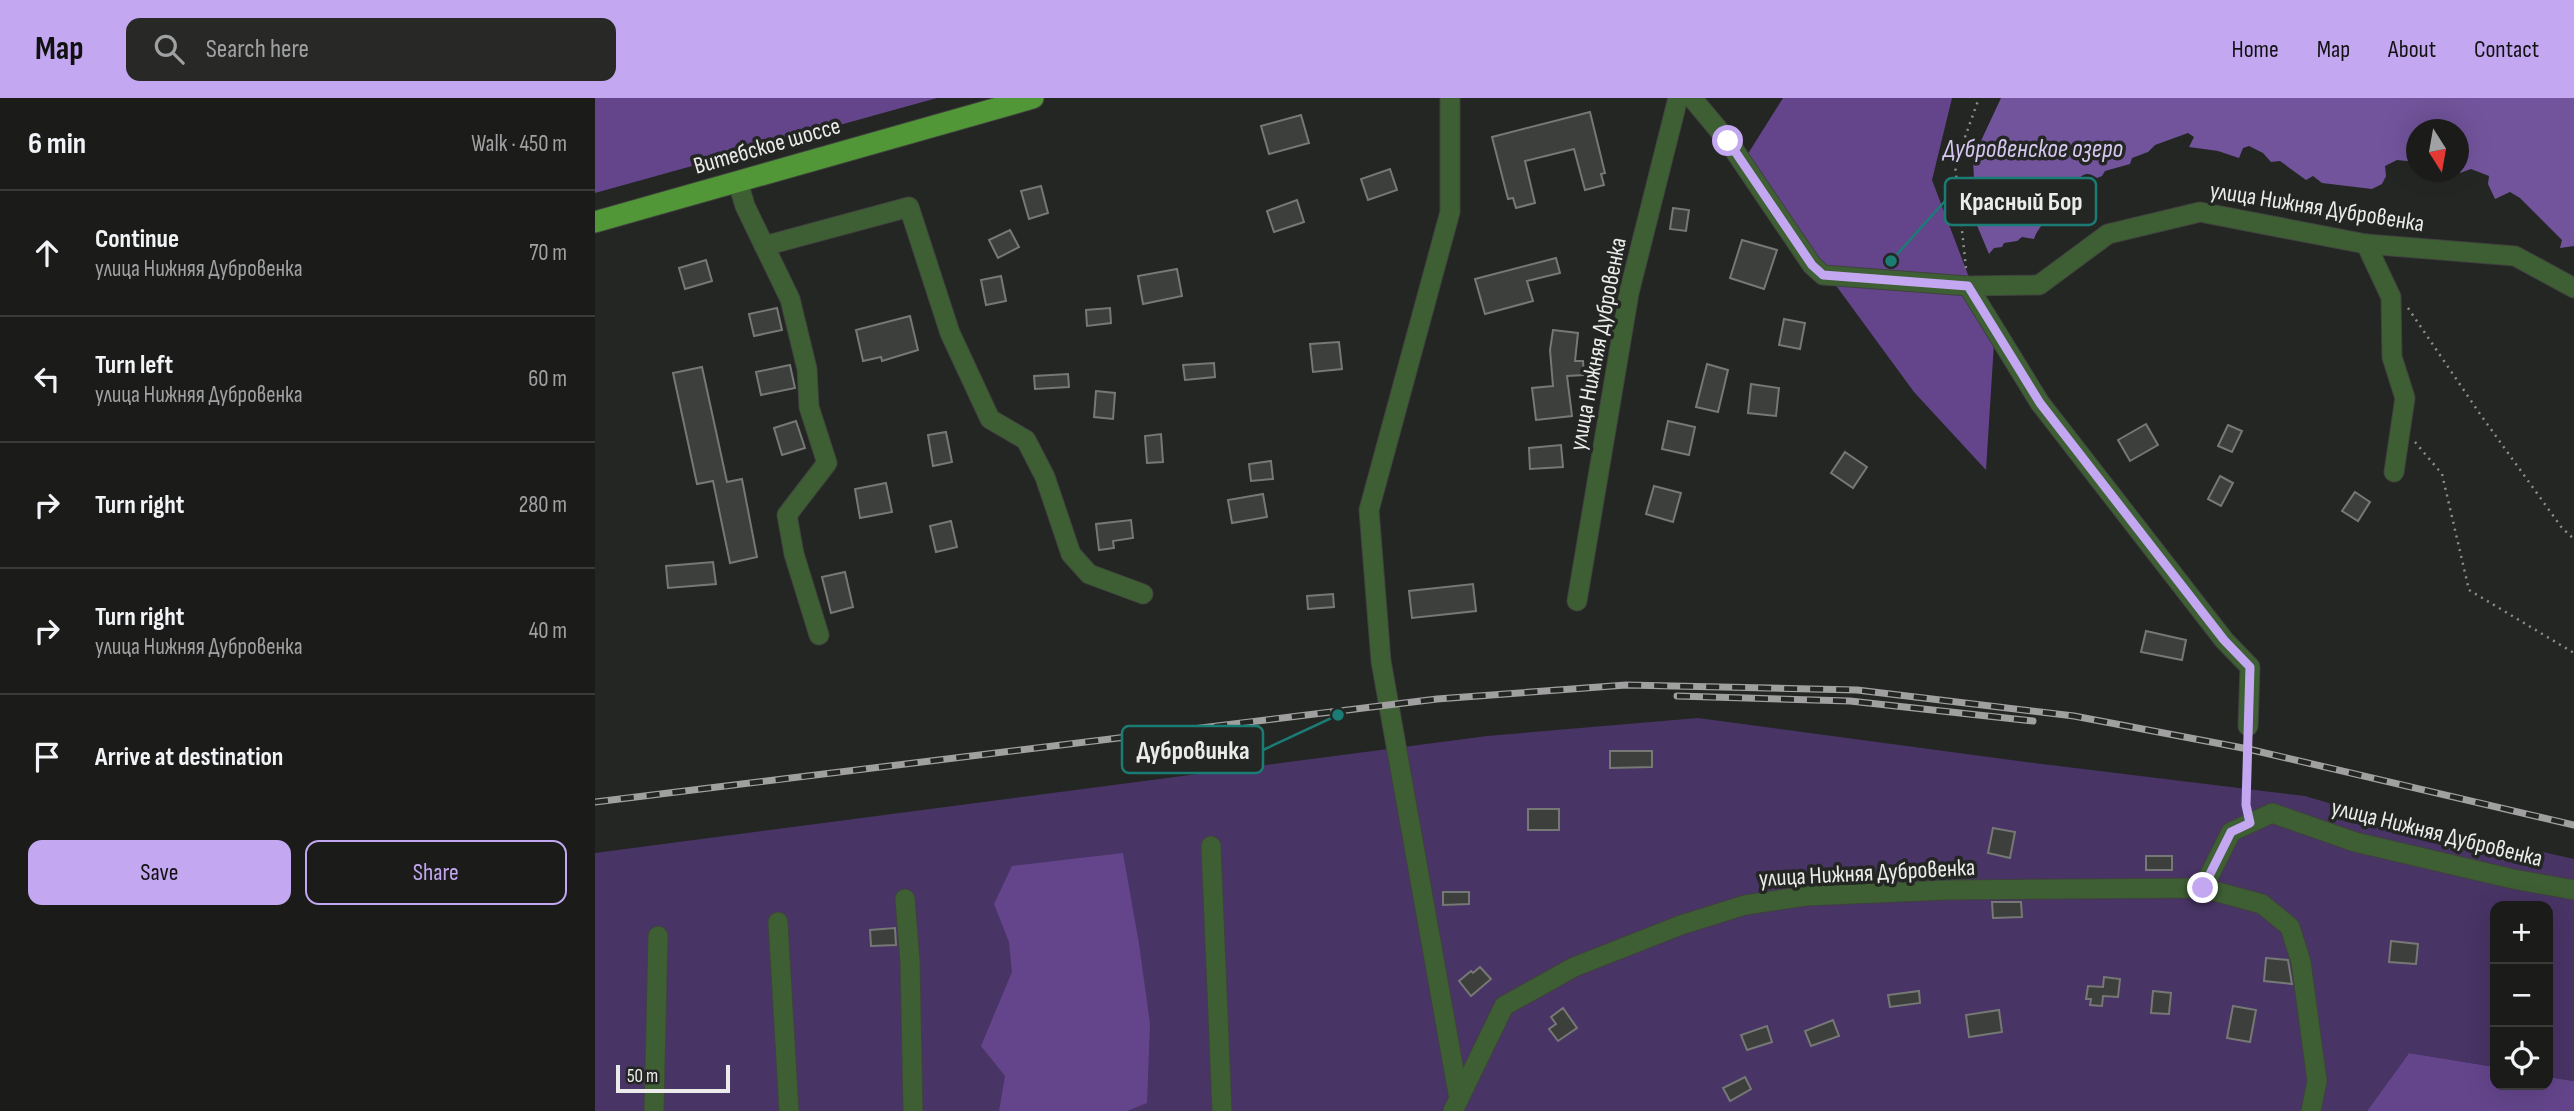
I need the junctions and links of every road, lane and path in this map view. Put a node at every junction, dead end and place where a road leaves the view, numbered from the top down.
1 (1033, 98) edge
2 (1450, 98) edge
3 (1678, 98) edge
4 (1692, 98) edge
5 (1979, 98) edge
6 (738, 182) junction
7 (595, 222) edge
8 (2365, 244) junction
9 (764, 246) junction
10 (1968, 286) junction
11 (2574, 288) edge
12 (2404, 301) dead end
13 (2401, 426) junction
14 (2394, 472) dead end
15 (2574, 539) edge
16 (1143, 594) dead end
17 (1577, 601) dead end
18 (819, 635) dead end
19 (2574, 653) edge
20 (2248, 726) joint
21 (2250, 823) junction
22 (1211, 846) dead end
23 (2203, 888) junction
24 (2574, 890) edge
25 (905, 899) dead end
26 (778, 922) dead end
27 (658, 936) dead end
28 (1455, 1108) edge
29 (654, 1111) edge
30 (789, 1111) edge
31 (913, 1111) edge
32 (1223, 1111) edge
33 (2311, 1111) edge

1 - 6 main road, Витебское шоссе
2 - 28 street
3 - 17 street, улица Нижняя Дубровенка
4 - 10 street, улица Нижняя Дубровенка
5 - 10 path
6 - 7 main road, Витебское шоссе
6 - 9 street
8 - 10 street, улица Нижняя Дубровенка
8 - 11 street, улица Нижняя Дубровенка
8 - 13 street
9 - 16 street
9 - 18 street
10 - 20 street
12 - 15 path
13 - 14 street
13 - 19 path
20 - 21 path
21 - 23 street, улица Нижняя Дубровенка
21 - 24 street, улица Нижняя Дубровенка
22 - 32 street
23 - 28 street, улица Нижняя Дубровенка
23 - 33 street, улица Нижняя Дубровенка
25 - 31 street
26 - 30 street
27 - 29 street

